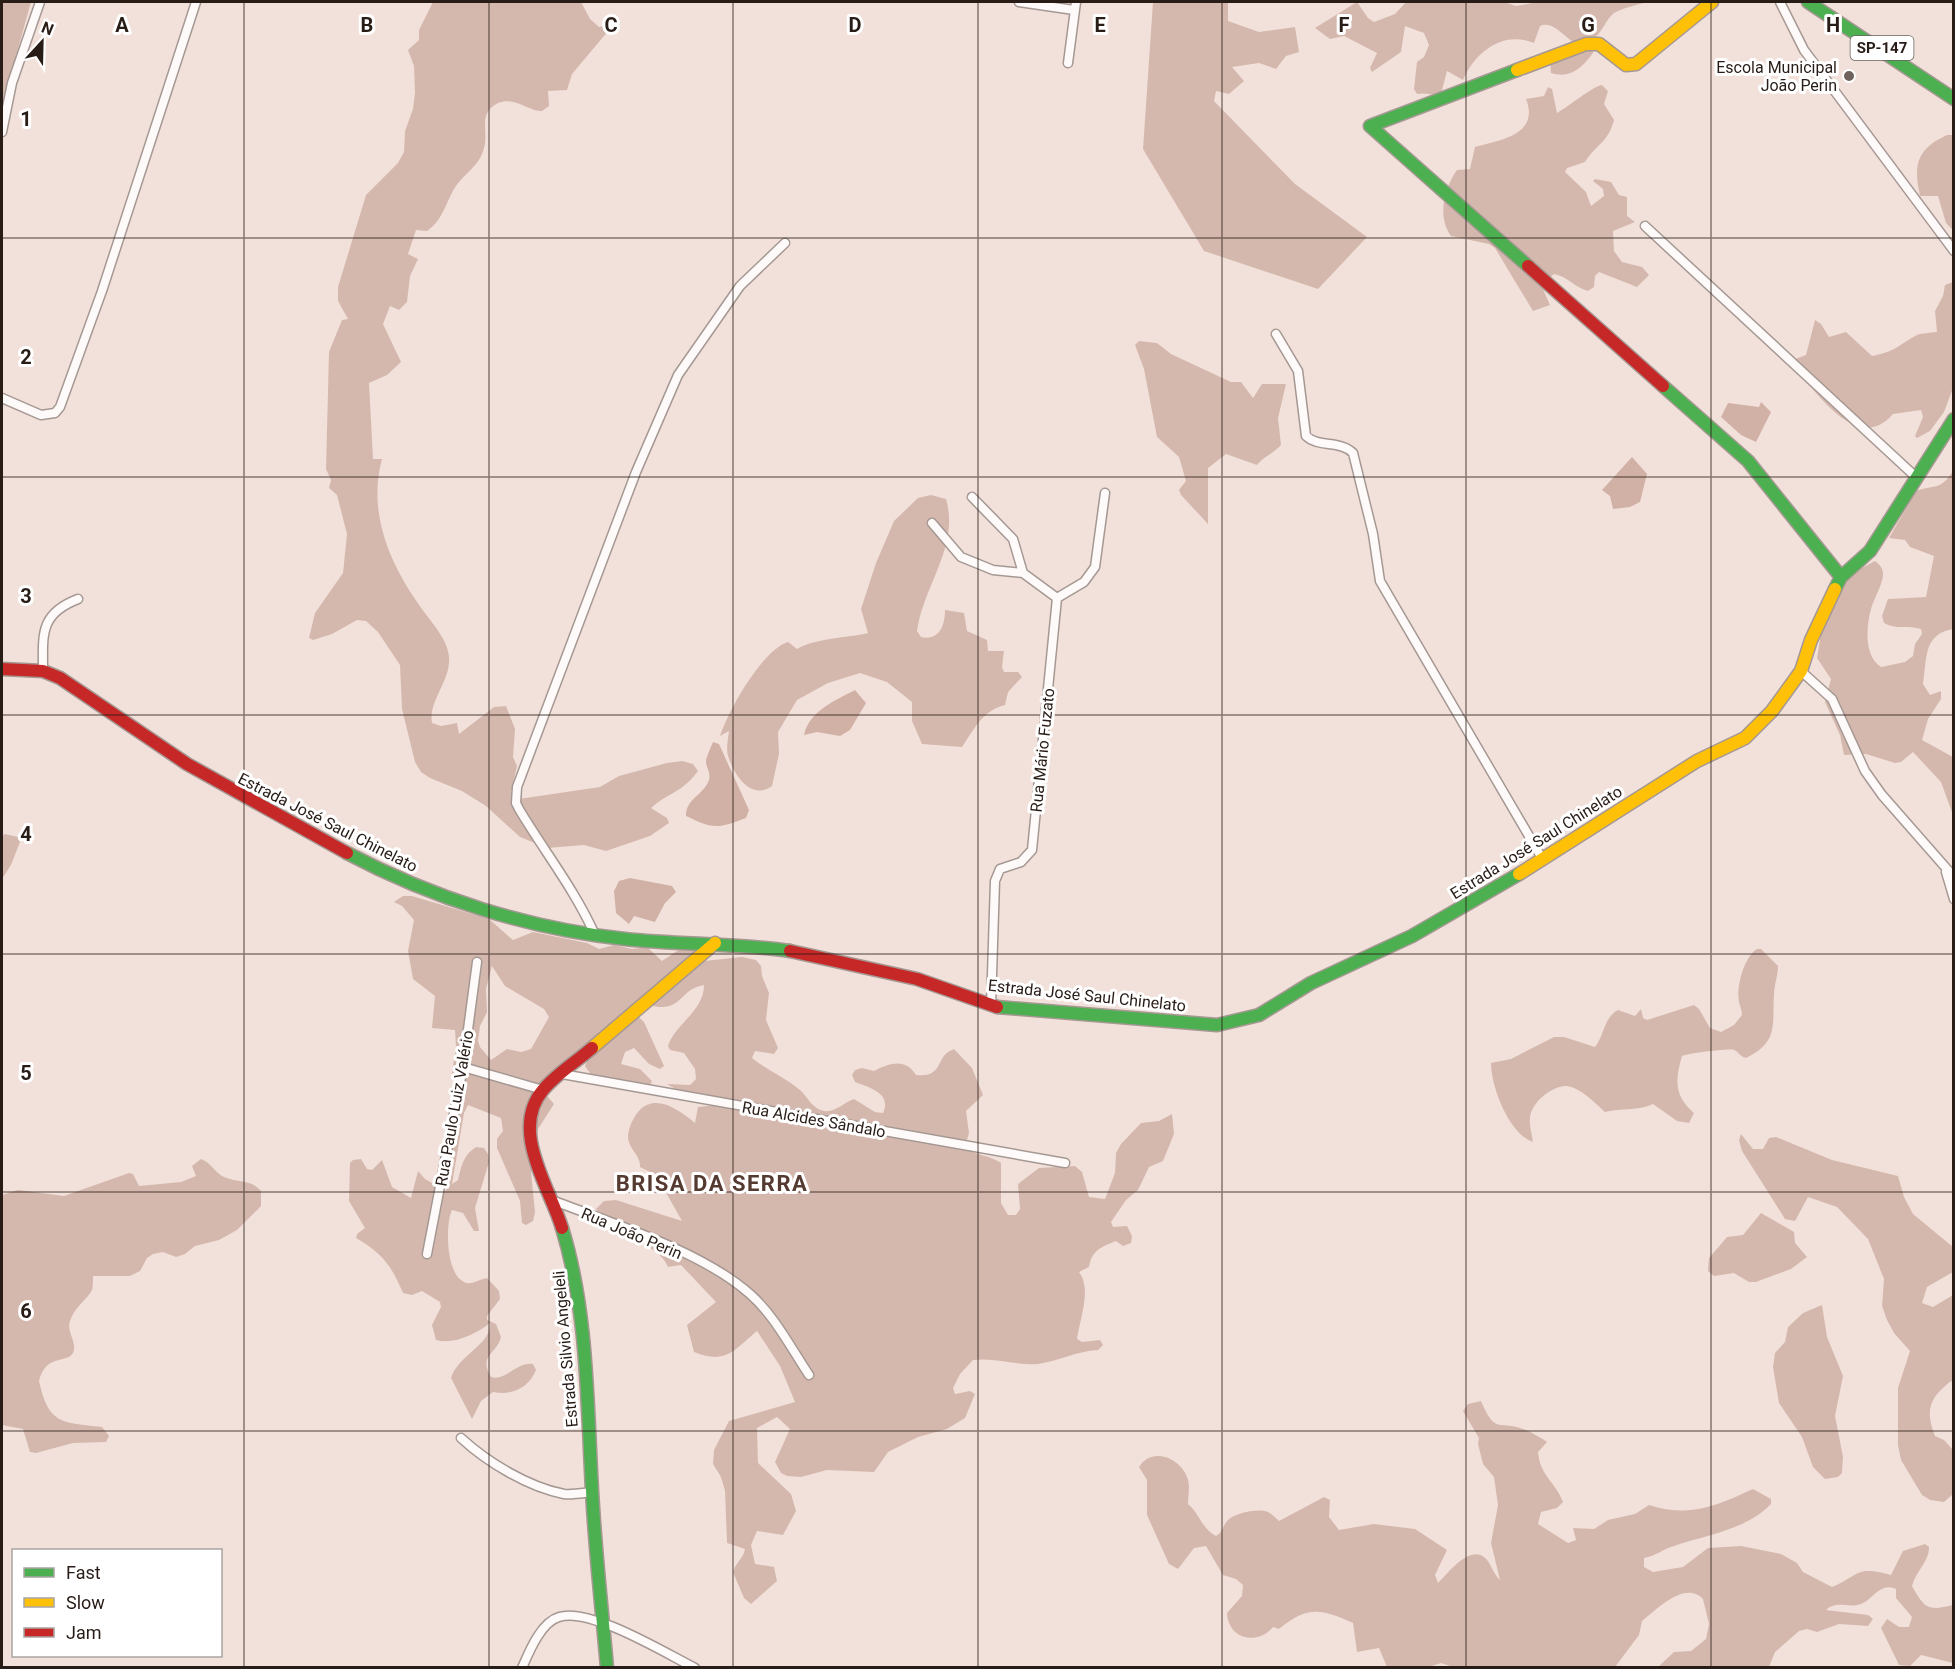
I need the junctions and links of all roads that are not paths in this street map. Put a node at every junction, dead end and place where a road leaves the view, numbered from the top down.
1 (40, 2) edge
2 (196, 2) edge
3 (1019, 2) edge
4 (1712, 2) edge
5 (1780, 2) edge
6 (1808, 2) edge
7 (1075, 6) edge
8 (1068, 63) dead end
9 (1953, 99) edge
10 (2, 132) edge
11 (1645, 226) dead end
12 (785, 243) dead end
13 (1953, 251) edge
14 (1276, 334) dead end
15 (2, 398) edge
16 (1953, 419) edge
17 (1917, 478) junction
18 (1105, 493) dead end
19 (972, 497) dead end
20 (932, 523) dead end
21 (1023, 573) junction
22 (1841, 578) junction
23 (78, 598) dead end
24 (1057, 598) junction
25 (2, 669) edge
26 (43, 671) junction
27 (1801, 671) junction
28 (1543, 860) junction
29 (1946, 871) junction
30 (1953, 877) edge
31 (1953, 899) edge
32 (595, 934) junction
33 (715, 943) junction
34 (477, 962) dead end
35 (991, 1006) junction
36 (463, 1067) junction
37 (562, 1074) junction
38 (543, 1090) junction
39 (1065, 1163) dead end
40 (549, 1199) junction
41 (427, 1254) dead end
42 (809, 1375) dead end
43 (460, 1438) dead end
44 (592, 1492) junction
45 (604, 1623) junction
46 (522, 1668) edge
47 (607, 1668) edge
48 (695, 1668) edge

1 - 10 street
2 - 15 street
3 - 7 street
4 - 22 street
5 - 13 street
6 - 9 street, SP-147
7 - 8 street
11 - 17 street
12 - 32 street
14 - 28 street
16 - 17 street, Estrada José Saul Chinelato
17 - 22 street, Estrada José Saul Chinelato
18 - 24 street
19 - 21 street
20 - 21 street
21 - 24 street
22 - 27 street, Estrada José Saul Chinelato
23 - 26 street
24 - 35 street, Rua Mário Fuzato
25 - 26 street, Estrada José Saul Chinelato
26 - 32 street, Estrada José Saul Chinelato
27 - 28 street, Estrada José Saul Chinelato
27 - 29 street
28 - 35 street, Estrada José Saul Chinelato
29 - 30 street
29 - 31 street
32 - 33 street, Estrada José Saul Chinelato
33 - 35 street, Estrada José Saul Chinelato
33 - 37 street, Estrada Silvio Angeleli
34 - 36 street, Rua Paulo Luiz Valério
36 - 38 street
36 - 41 street, Rua Paulo Luiz Valério
37 - 38 street, Estrada Silvio Angeleli
37 - 39 street, Rua Alcides Sândalo
38 - 40 street, Estrada Silvio Angeleli
40 - 42 street, Rua João Perin
40 - 44 street, Estrada Silvio Angeleli
43 - 44 street
44 - 45 street, Estrada Silvio Angeleli
45 - 46 street
45 - 47 street, Estrada Silvio Angeleli
45 - 48 street

